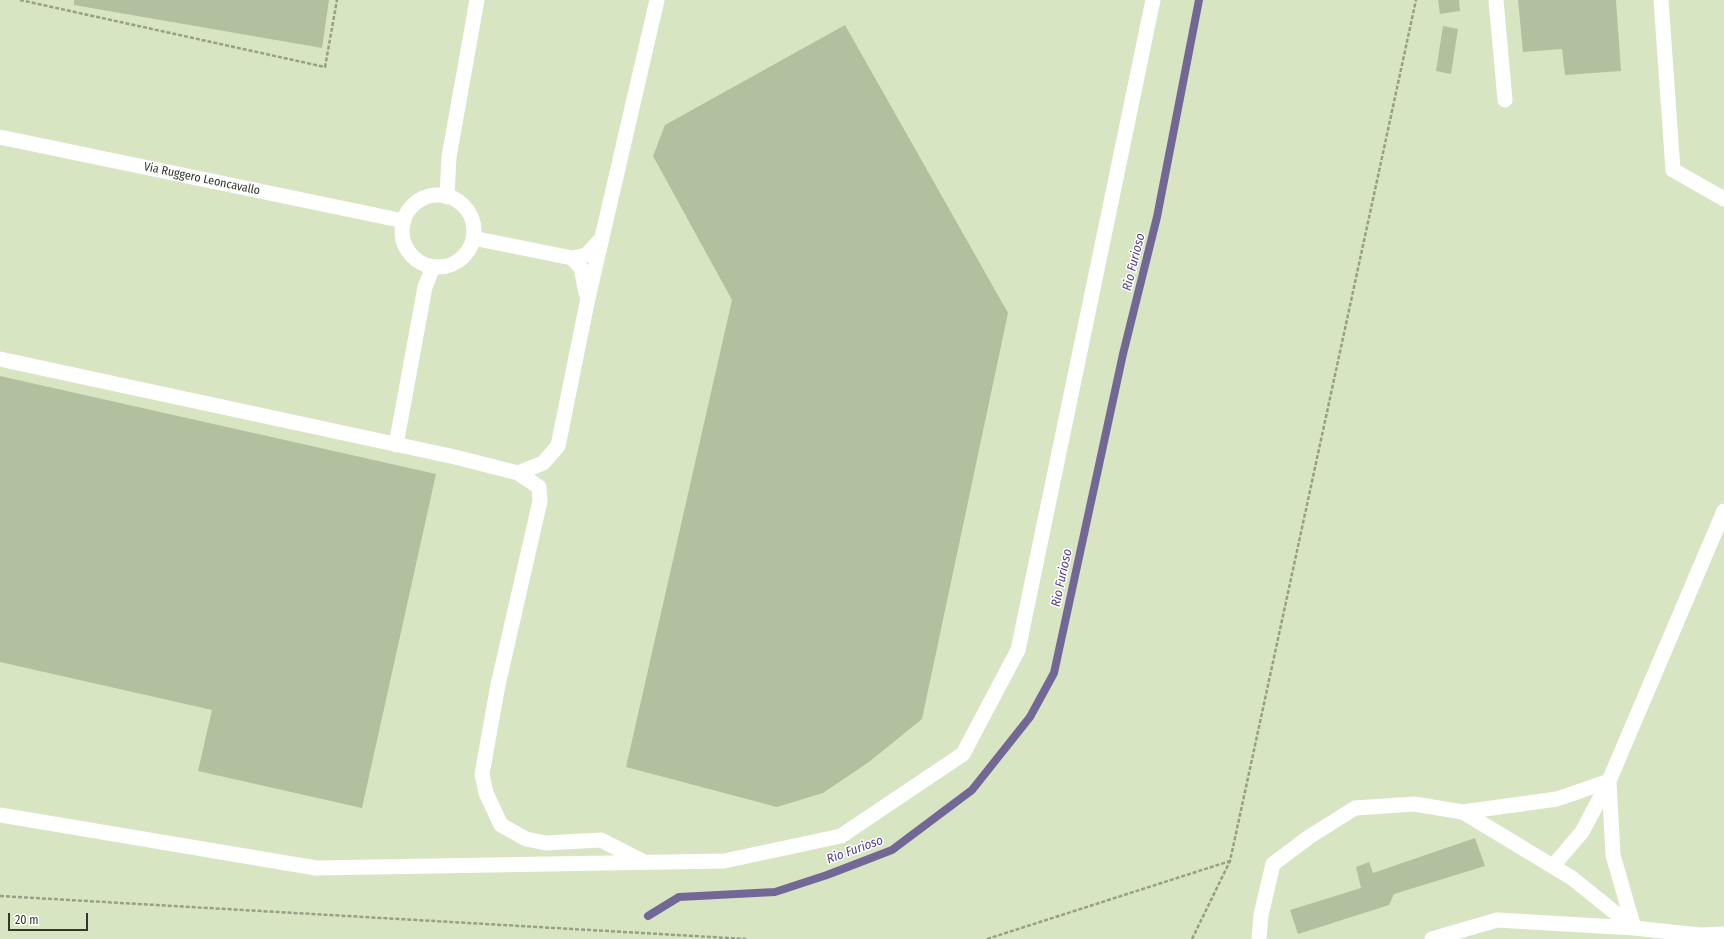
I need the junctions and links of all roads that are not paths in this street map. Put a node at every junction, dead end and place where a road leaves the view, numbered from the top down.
1 (478, 0) edge
2 (657, 0) edge
3 (1153, 0) edge
4 (1496, 0) edge
5 (1661, 0) edge
6 (1506, 100) dead end
7 (0, 137) edge
8 (447, 196) junction
9 (1724, 199) edge
10 (404, 221) junction
11 (473, 238) junction
12 (601, 239) junction
13 (572, 258) junction
14 (433, 267) junction
15 (588, 298) junction
16 (0, 359) edge
17 (396, 445) junction
18 (518, 473) junction
19 (1724, 511) edge
20 (1609, 781) junction
21 (1463, 812) junction
22 (0, 815) edge
23 (645, 862) junction
24 (1553, 866) junction
25 (1634, 928) junction
26 (1724, 934) edge
27 (1260, 939) edge
28 (1432, 939) edge

1 - 8 lane
2 - 12 lane
3 - 23 lane
4 - 6 lane
5 - 9 lane
7 - 10 lane, Via Ruggero Leoncavallo
8 - 10 lane
8 - 11 lane
10 - 14 lane
11 - 13 lane
11 - 14 lane
12 - 13 lane
12 - 15 lane
13 - 15 lane
14 - 17 lane
15 - 18 lane
16 - 17 lane
17 - 18 lane
18 - 23 lane
19 - 20 lane
20 - 21 lane
20 - 24 lane
20 - 25 lane
21 - 24 lane
21 - 27 lane
22 - 23 lane
24 - 25 lane
25 - 26 lane
25 - 28 lane

